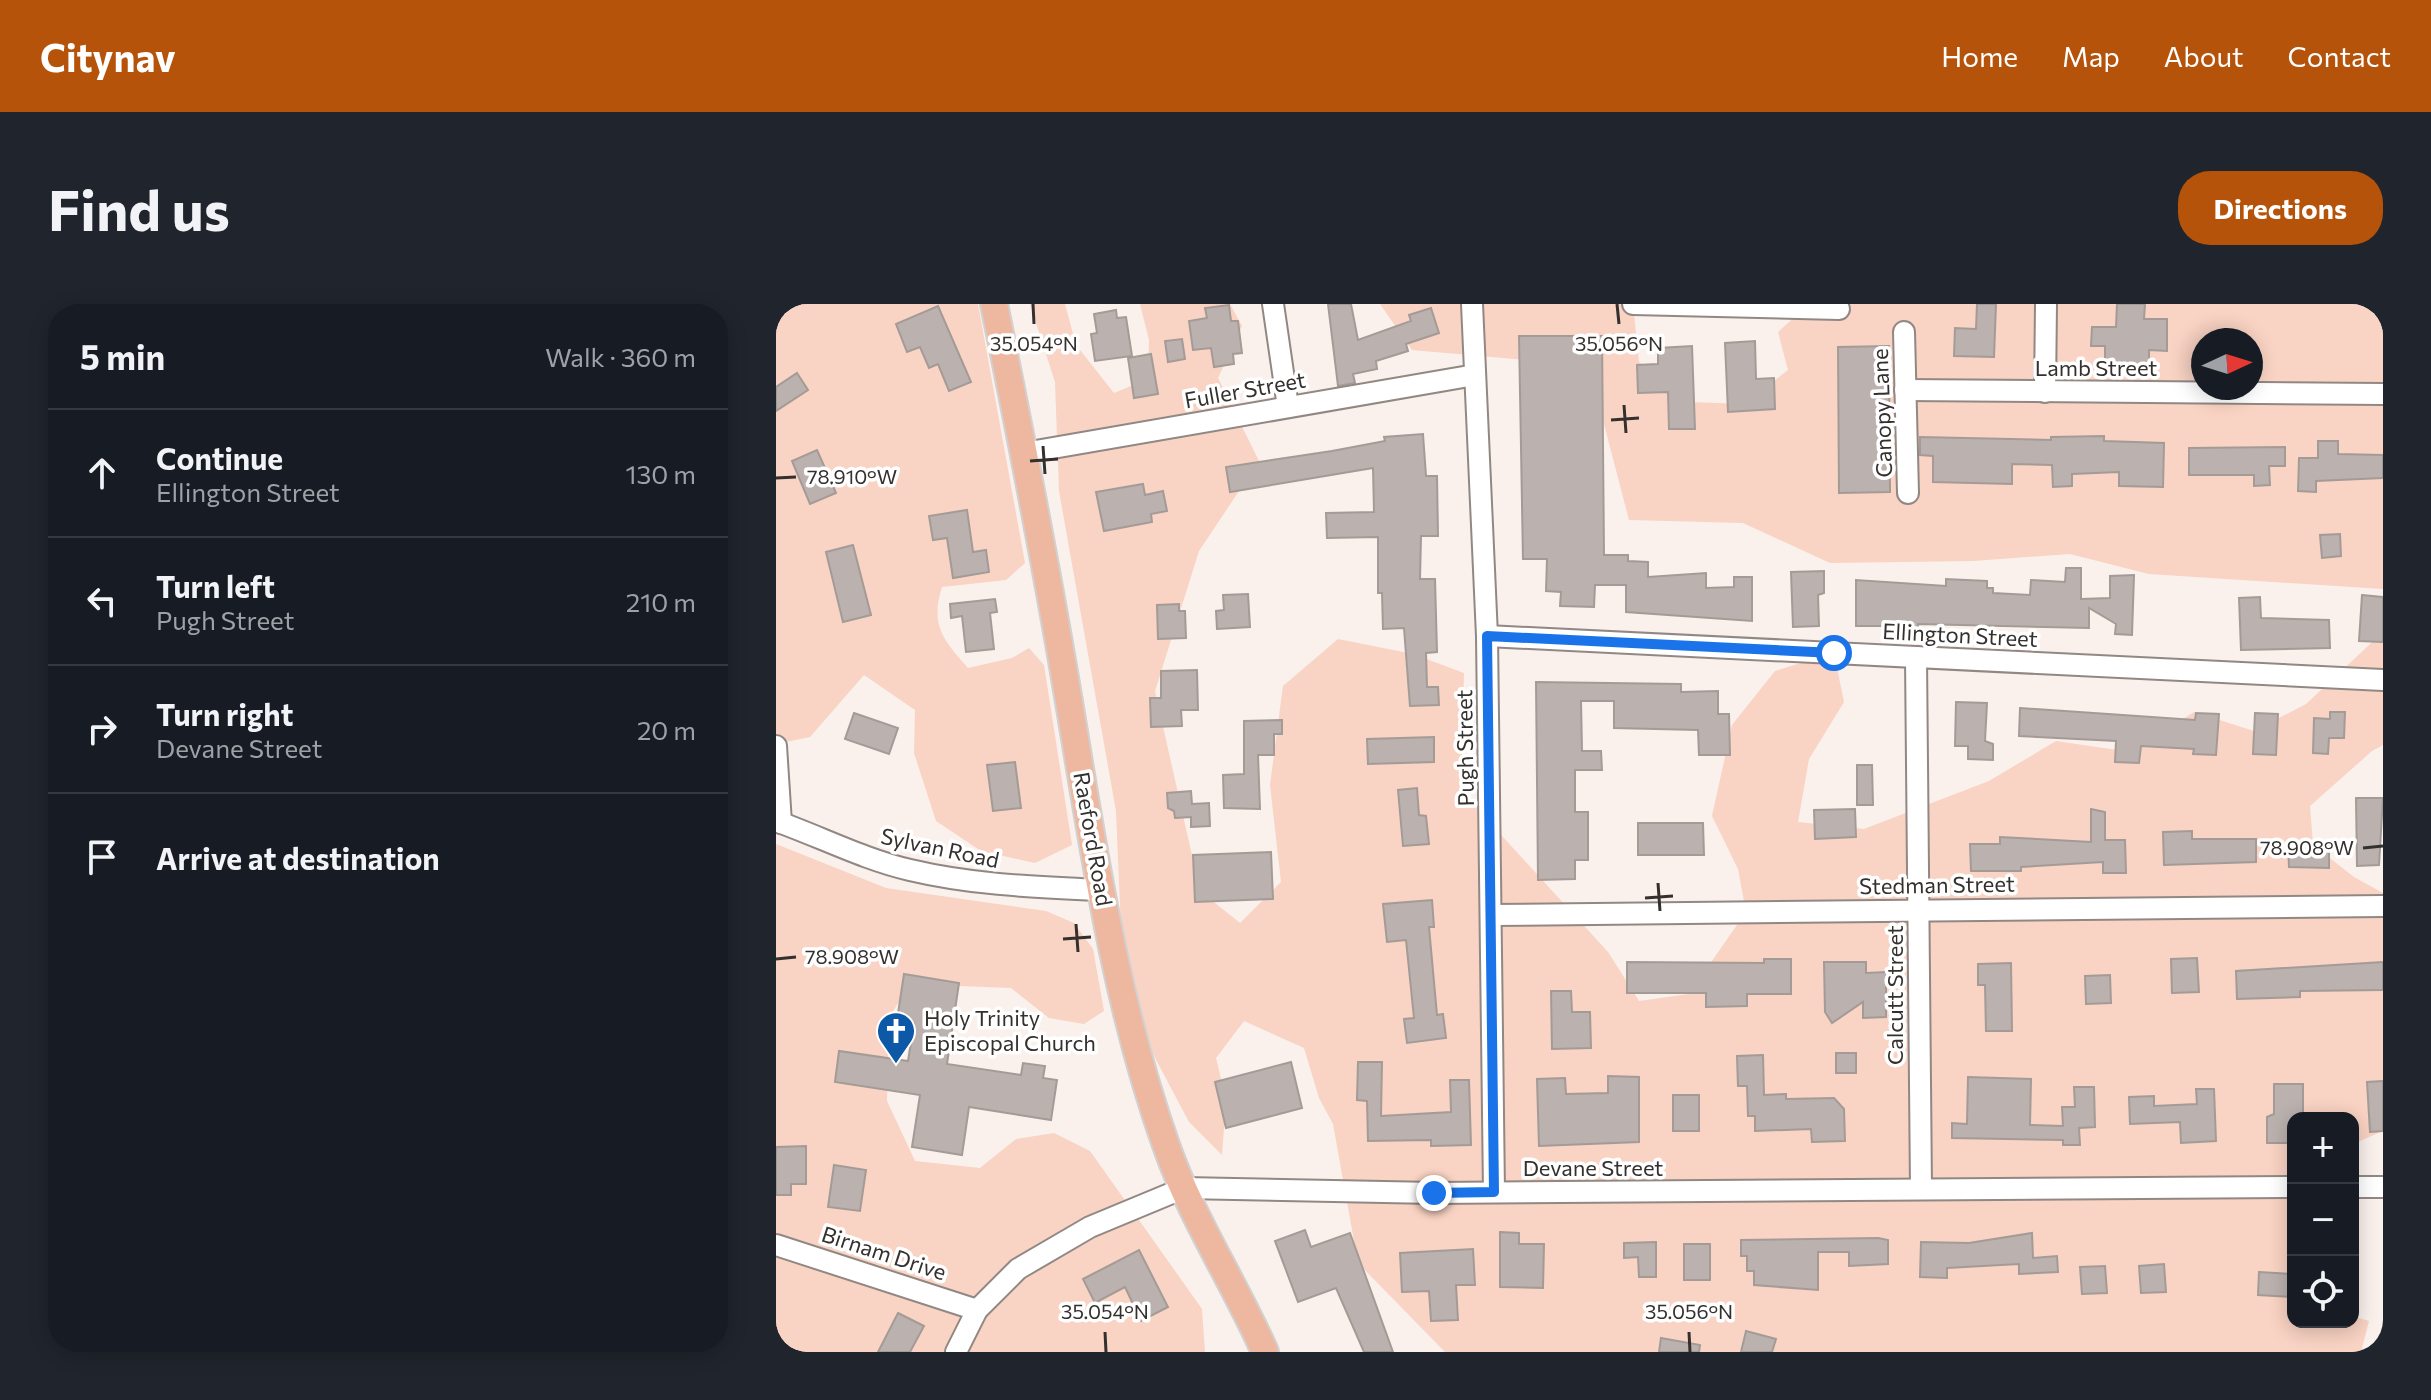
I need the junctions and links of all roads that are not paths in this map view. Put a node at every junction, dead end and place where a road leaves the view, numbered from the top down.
1 (994, 304) edge
2 (1273, 304) edge
3 (1472, 304) edge
4 (1633, 304) edge
5 (2046, 304) edge
6 (1839, 309) dead end
7 (1904, 332) dead end
8 (1475, 375) junction
9 (1905, 390) junction
10 (2045, 392) junction
11 (2383, 394) edge
12 (1288, 407) junction
13 (1024, 453) junction
14 (1908, 493) dead end
15 (1487, 636) junction
16 (1916, 657) junction
17 (2383, 680) edge
18 (776, 746) edge
19 (778, 822) edge
20 (1100, 890) junction
21 (2383, 906) edge
22 (1918, 909) junction
23 (1491, 915) junction
24 (2287, 1187) edge
25 (2359, 1187) edge
26 (2383, 1187) edge
27 (1184, 1188) junction
28 (1921, 1189) junction
29 (1494, 1192) junction
30 (776, 1245) edge
31 (977, 1310) junction
32 (956, 1352) edge
33 (1265, 1352) edge

1 - 13 main road, Raeford Road
2 - 12 street
3 - 8 street, Pugh Street
4 - 6 street
5 - 10 street
7 - 9 street, Canopy Lane
8 - 12 street, Fuller Street
8 - 15 street, Pugh Street
9 - 10 street, Lamb Street
9 - 14 street, Canopy Lane
10 - 11 street, Lamb Street
12 - 13 street, Fuller Street
13 - 20 main road, Raeford Road
15 - 16 street, Ellington Street
15 - 23 street, Pugh Street
16 - 17 street, Ellington Street
16 - 22 street, Calcutt Street
18 - 19 street
19 - 20 street, Sylvan Road
20 - 27 main road, Raeford Road
21 - 22 street, Stedman Street
22 - 23 street, Stedman Street
22 - 28 street, Calcutt Street
23 - 29 street, Pugh Street
24 - 28 street, Devane Street
25 - 26 street
27 - 29 street, Devane Street
27 - 31 street, Devane Street
27 - 33 main road, Raeford Road
28 - 29 street, Devane Street
30 - 31 street, Birnam Drive
31 - 32 street, Devane Street

